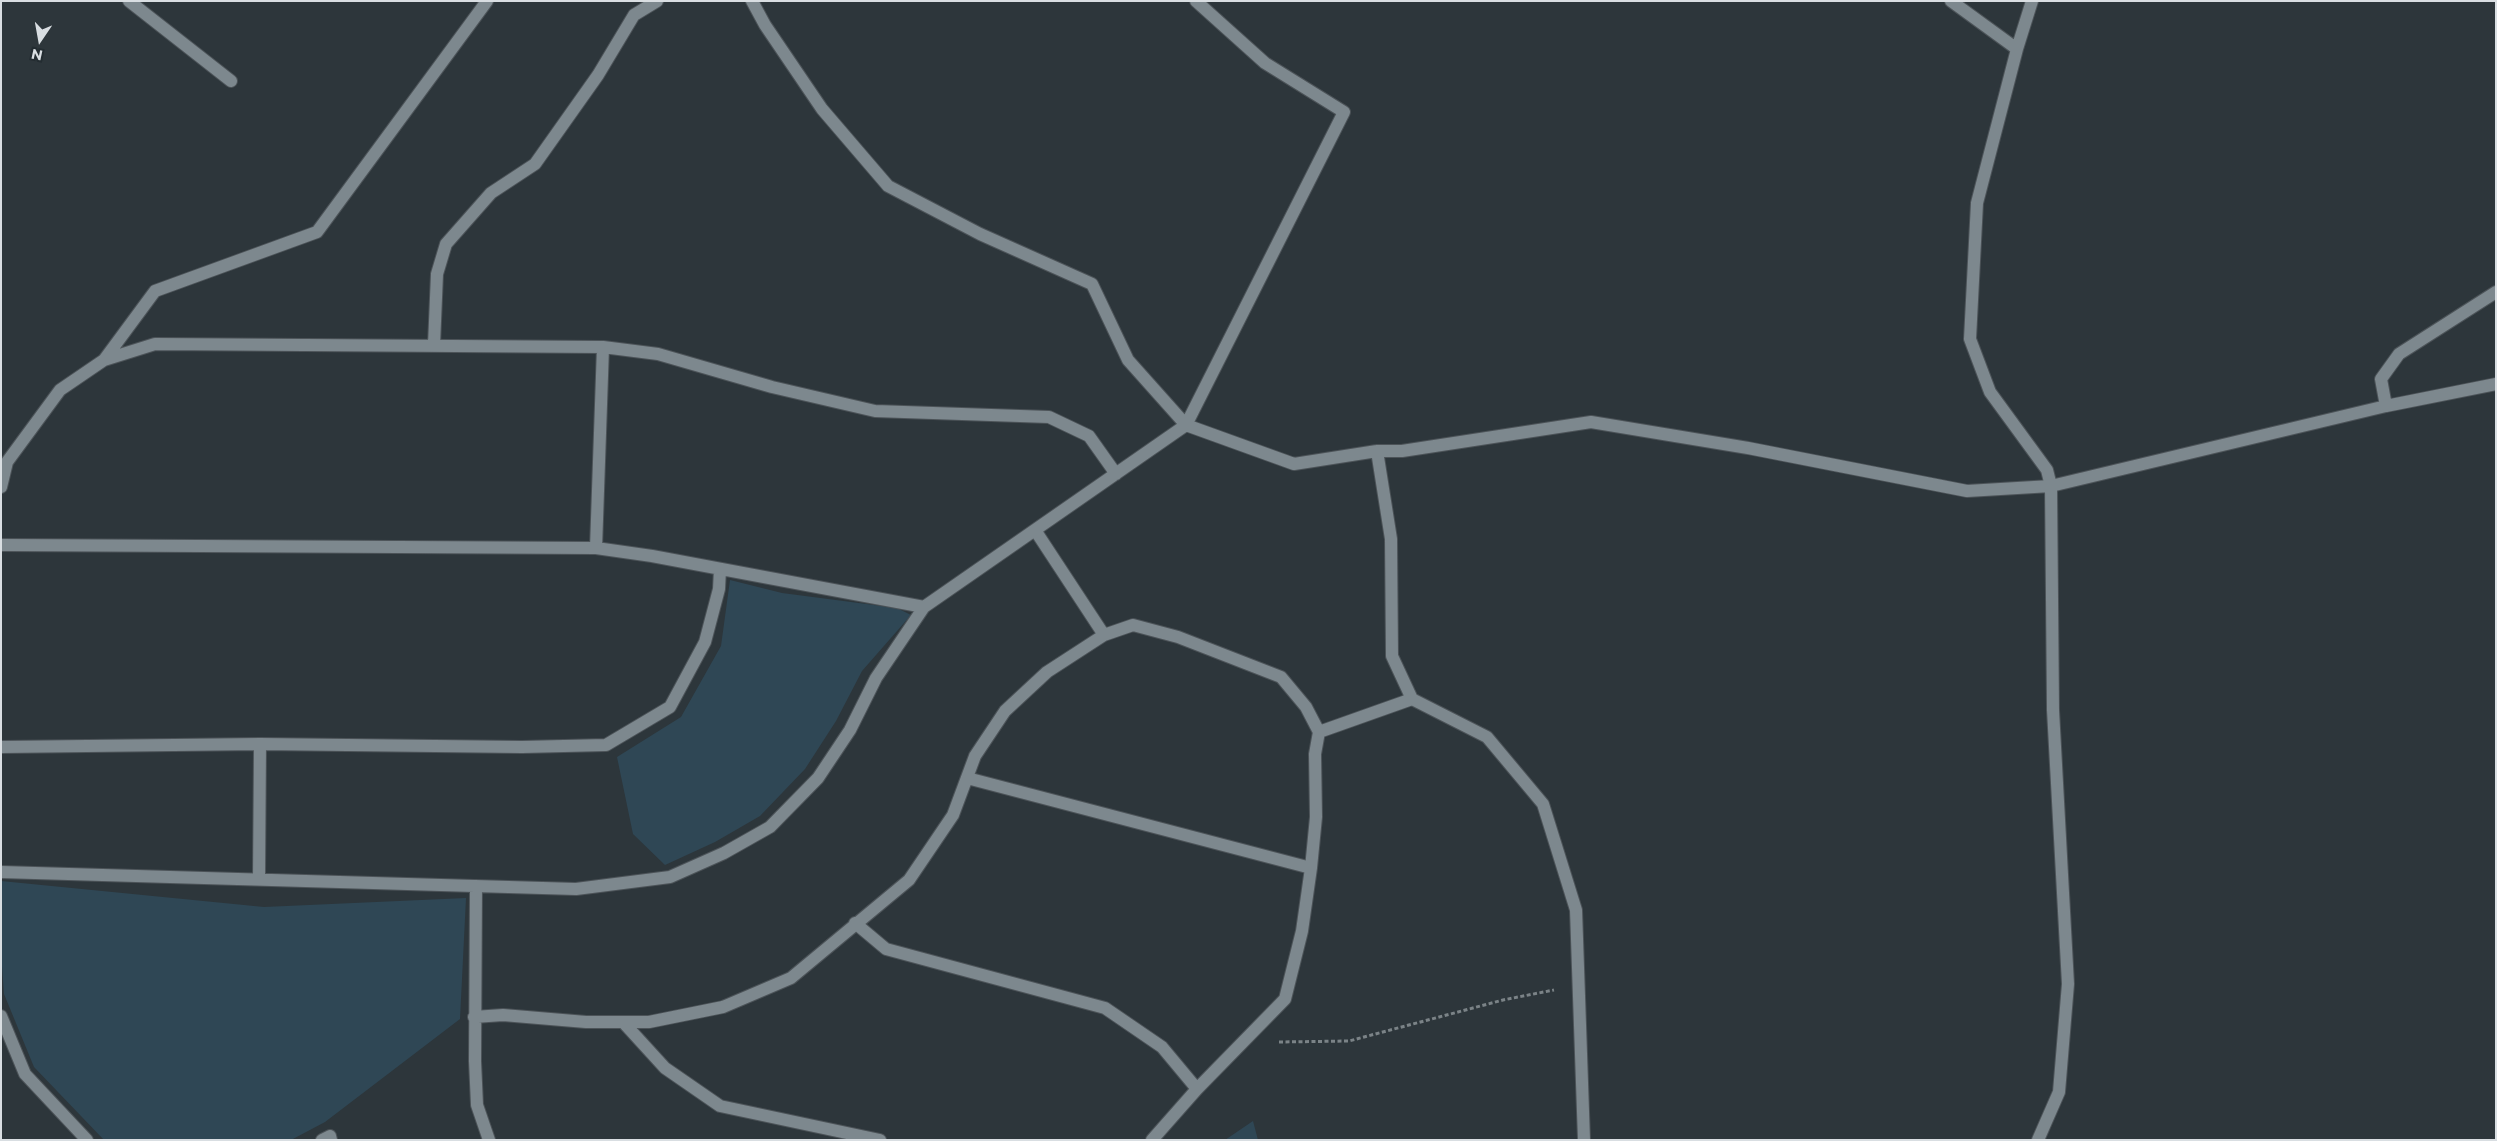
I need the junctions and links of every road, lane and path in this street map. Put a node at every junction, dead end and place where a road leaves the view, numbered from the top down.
1 (129, 1) edge
2 (487, 1) edge
3 (657, 1) edge
4 (752, 1) edge
5 (1196, 1) edge
6 (1951, 1) edge
7 (2032, 1) edge
8 (2016, 49) junction
9 (231, 82) dead end
10 (2496, 292) edge
11 (434, 345) junction
12 (604, 347) junction
13 (104, 360) junction
14 (2496, 384) edge
15 (2386, 406) junction
16 (1186, 425) junction
17 (1377, 451) junction
18 (1116, 474) junction
19 (2051, 486) junction
20 (1, 487) edge
21 (1035, 530) junction
22 (1, 545) edge
23 (596, 548) junction
24 (720, 569) junction
25 (924, 607) junction
26 (1104, 635) junction
27 (1412, 699) junction
28 (1319, 732) junction
29 (260, 744) junction
30 (1, 747) edge
31 (966, 778) junction
32 (1311, 868) junction
33 (1, 872) edge
34 (259, 880) junction
35 (476, 886) junction
36 (855, 924) junction
37 (1579, 985) junction
38 (1, 1016) edge
39 (474, 1017) junction
40 (624, 1022) junction
41 (1242, 1042) junction
42 (1197, 1089) junction
43 (87, 1140) edge
44 (322, 1140) edge
45 (331, 1140) edge
46 (489, 1140) edge
47 (880, 1140) edge
48 (1152, 1140) edge
49 (1584, 1140) edge
50 (2038, 1140) edge

1 - 9 street
2 - 13 street
3 - 11 street
4 - 16 street
5 - 16 street
6 - 8 street
7 - 8 street
8 - 19 street
10 - 15 street
11 - 12 street
11 - 13 street
12 - 18 street
12 - 23 street
13 - 20 street
14 - 15 street
15 - 19 street
16 - 17 street
16 - 18 street
17 - 19 street
17 - 27 street
18 - 21 street
19 - 50 street
21 - 25 street
21 - 26 street
22 - 23 street
23 - 24 street
24 - 25 street
24 - 29 street
25 - 35 street
26 - 28 street
26 - 31 street
27 - 28 street
27 - 37 street
28 - 32 street
29 - 30 street
29 - 34 street
31 - 32 street
31 - 36 street
32 - 41 street
33 - 34 street
34 - 35 street
35 - 39 street
36 - 40 street
36 - 42 street
37 - 41 path
37 - 49 street
38 - 43 street
39 - 40 street
39 - 46 street
40 - 47 street
41 - 42 street
42 - 48 street
44 - 45 street

